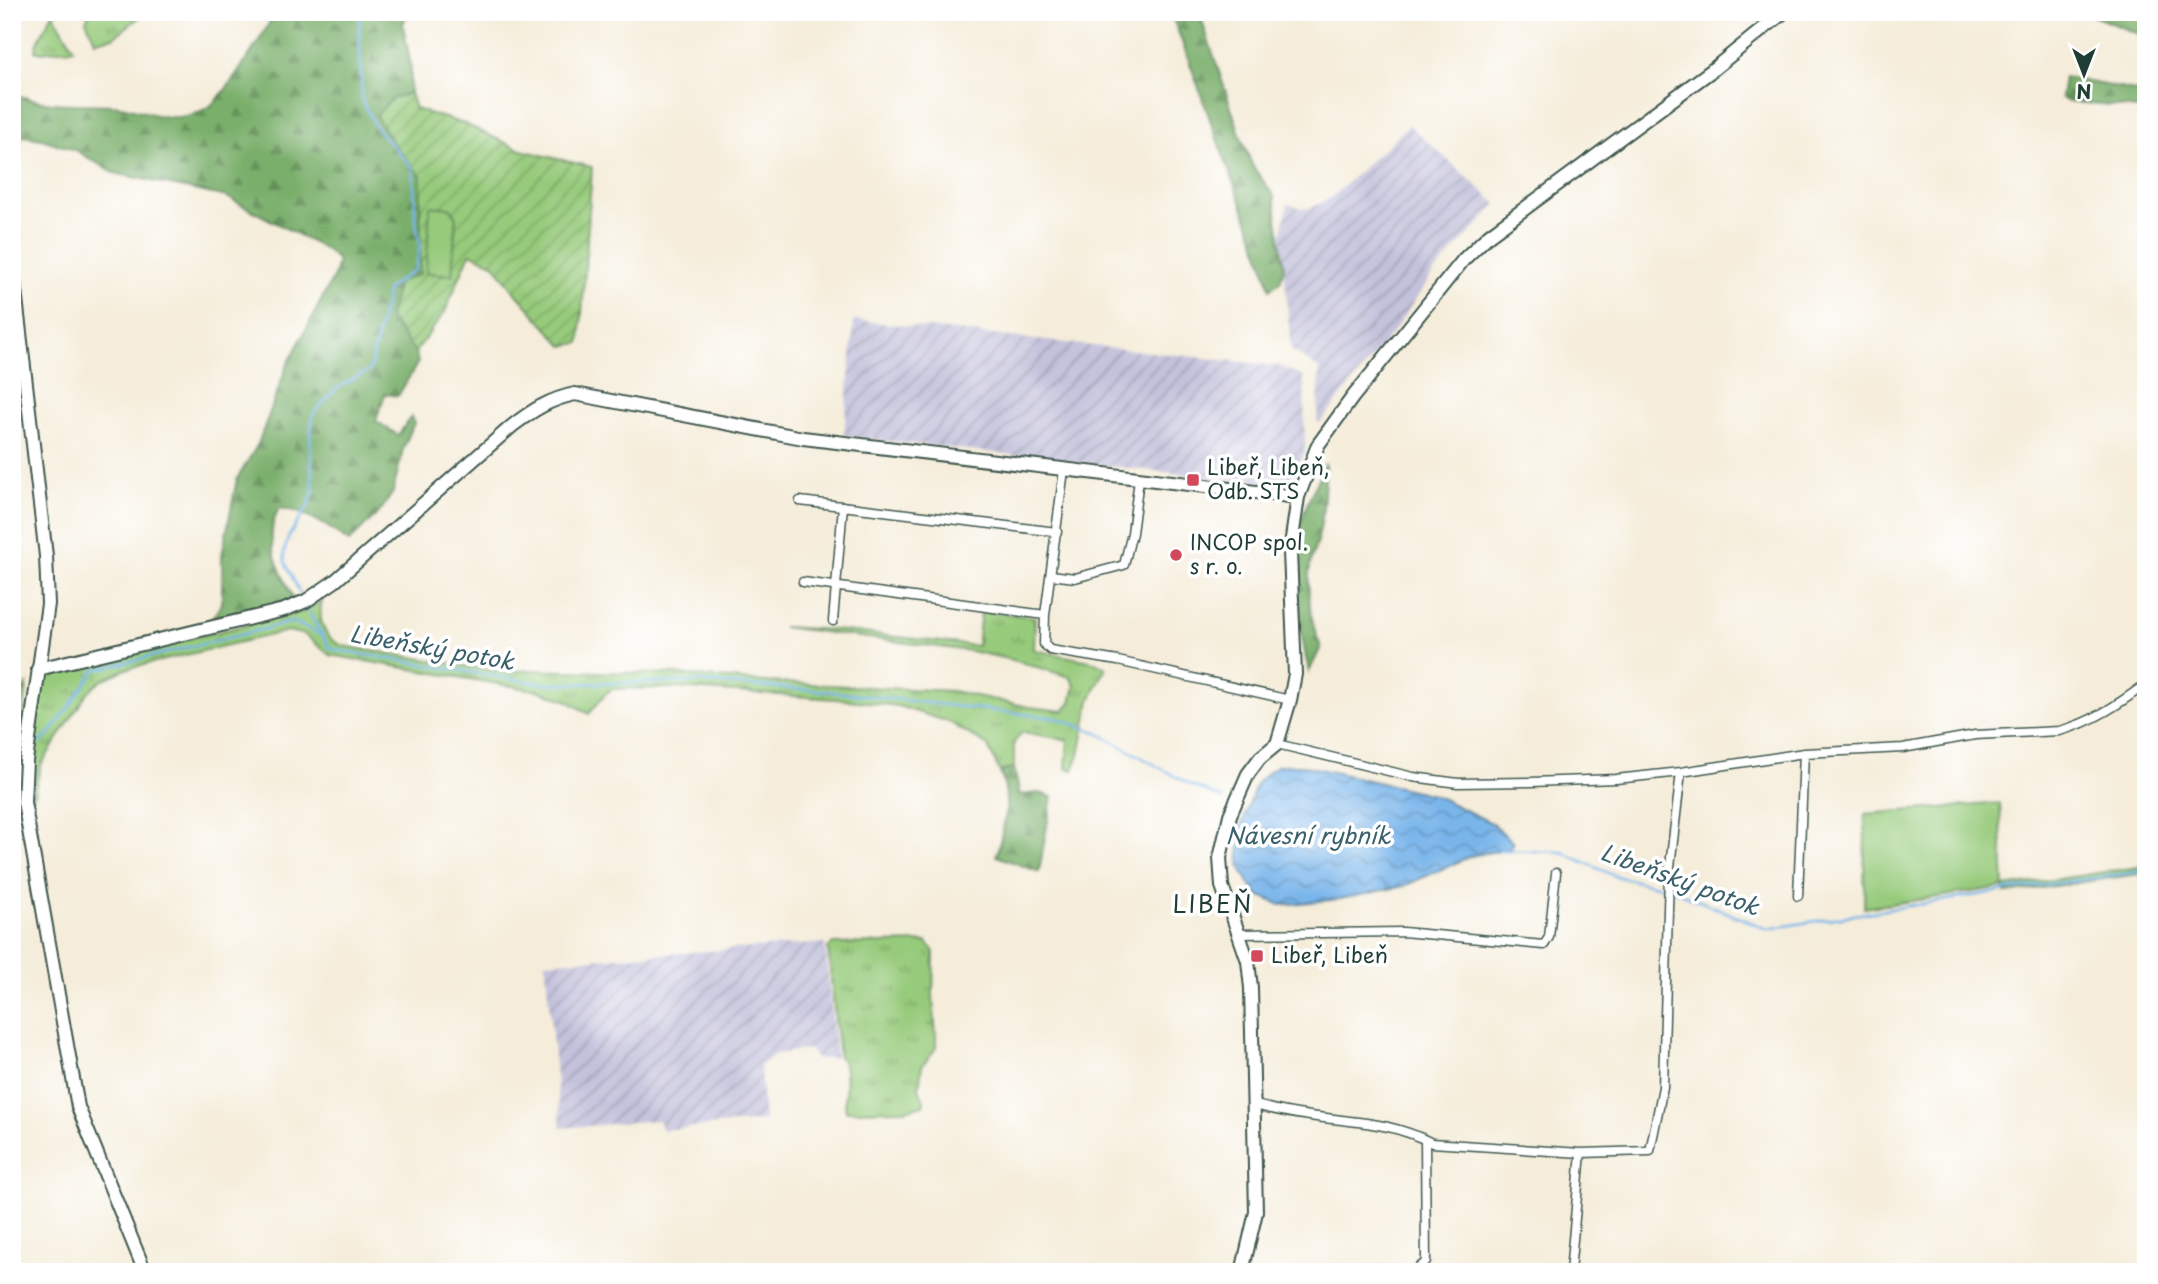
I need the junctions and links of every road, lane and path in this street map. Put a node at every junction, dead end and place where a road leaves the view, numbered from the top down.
1 (1784, 12) edge
2 (12, 264) edge
3 (1064, 470) junction
4 (1139, 479) junction
5 (1298, 497) junction
6 (800, 501) dead end
7 (843, 506) junction
8 (1057, 532) junction
9 (1051, 575) junction
10 (803, 582) dead end
11 (837, 587) junction
12 (1045, 615) junction
13 (833, 621) dead end
14 (38, 669) junction
15 (2146, 684) edge
16 (1290, 700) junction
17 (1278, 744) junction
18 (1804, 753) junction
19 (1681, 772) junction
20 (1556, 873) dead end
21 (1798, 896) dead end
22 (1240, 934) junction
23 (1255, 1105) junction
24 (1425, 1140) junction
25 (1581, 1153) junction
26 (145, 1272) edge
27 (1242, 1272) edge
28 (1414, 1272) edge
29 (1570, 1272) edge

1 - 5 street
2 - 14 street
3 - 4 street
3 - 8 street
3 - 14 street
4 - 5 street
4 - 9 street
5 - 16 street
6 - 7 street
7 - 8 street
7 - 11 street
8 - 9 street
9 - 12 street
10 - 11 street
11 - 12 street
11 - 13 street
12 - 16 street
14 - 26 street
15 - 18 street
16 - 17 street
17 - 19 street
17 - 22 street
18 - 19 street
18 - 21 street
19 - 25 street
20 - 22 street
22 - 23 street
23 - 24 street
23 - 27 street
24 - 25 street
24 - 28 street
25 - 29 street

